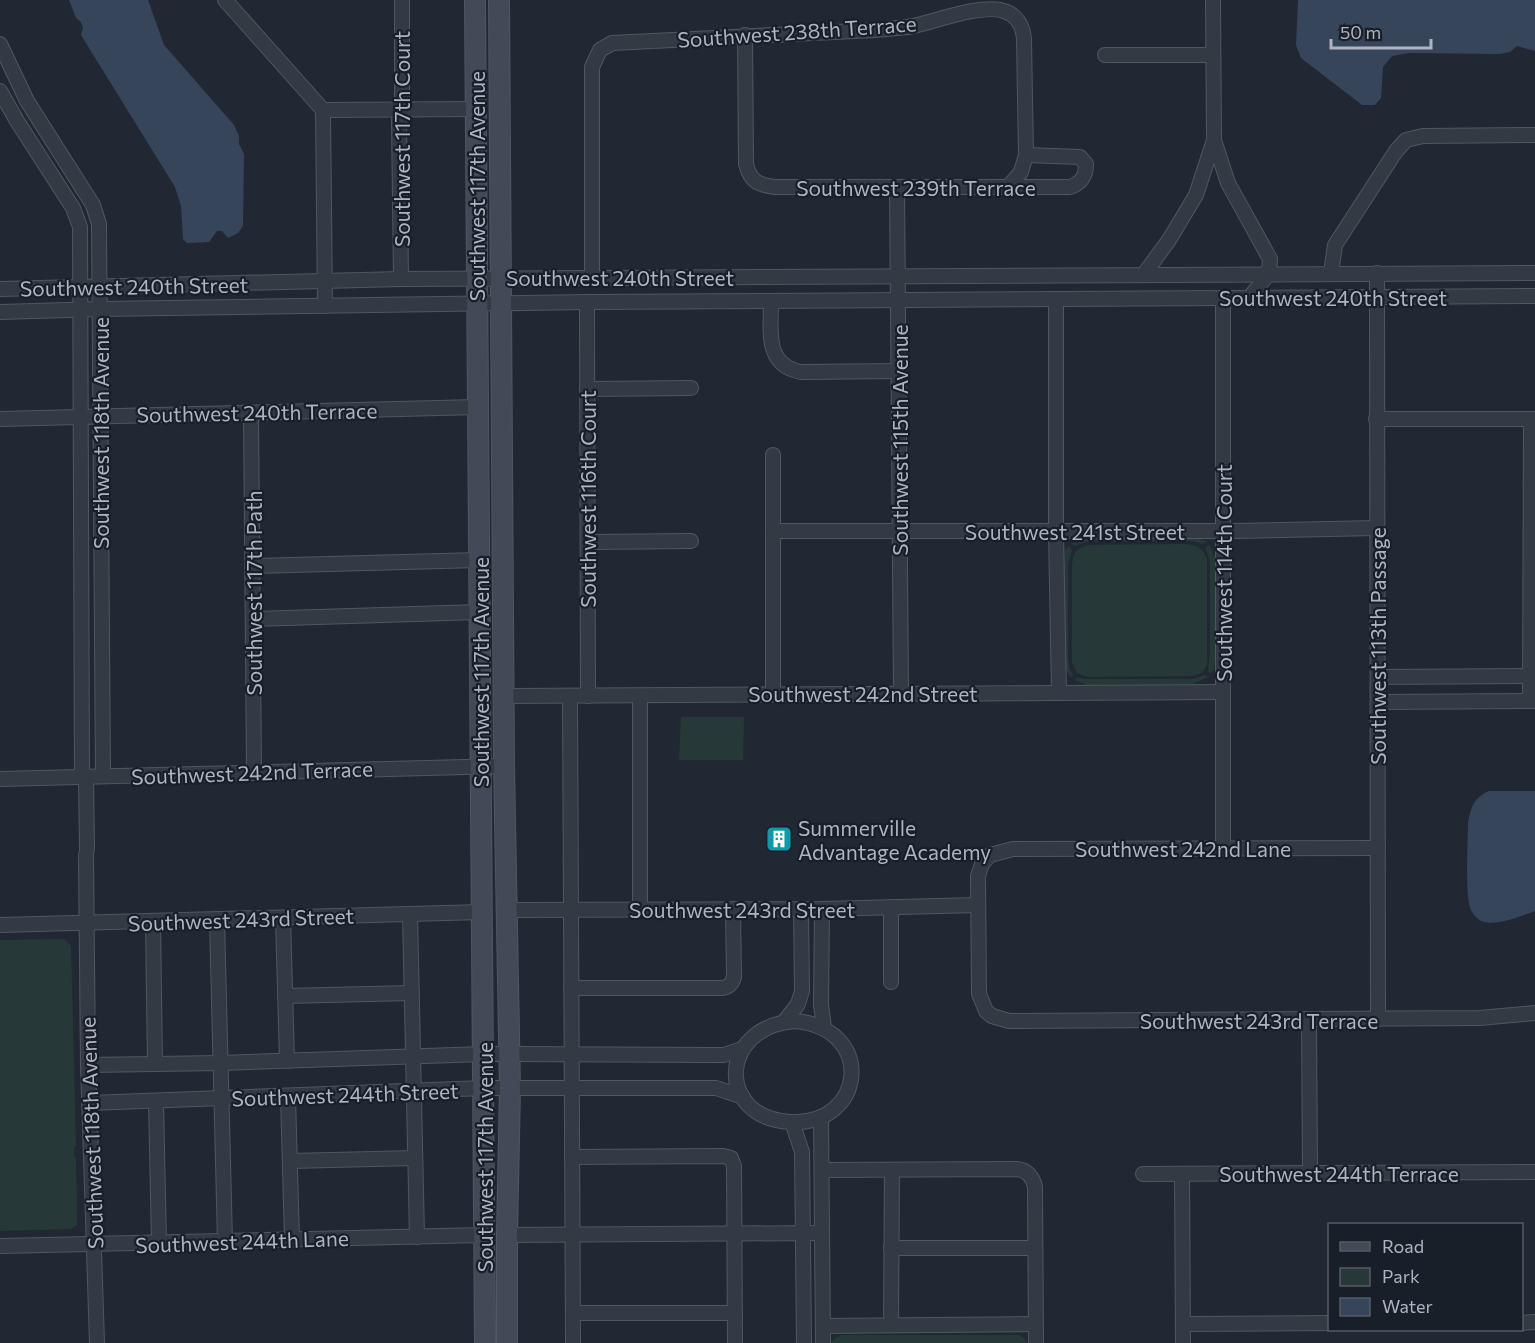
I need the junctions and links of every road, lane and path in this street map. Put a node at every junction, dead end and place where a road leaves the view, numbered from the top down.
1 (225, 0) edge
2 (402, 0) edge
3 (475, 0) edge
4 (499, 0) edge
5 (1213, 0) edge
6 (745, 35) junction
7 (0, 44) edge
8 (1106, 55) dead end
9 (1213, 55) junction
10 (0, 92) edge
11 (475, 109) junction
12 (323, 110) junction
13 (400, 110) junction
14 (1535, 135) edge
15 (1214, 140) junction
16 (1026, 154) junction
17 (1228, 183) junction
18 (1200, 184) junction
19 (897, 187) junction
20 (1008, 187) junction
21 (1269, 273) junction
22 (1331, 273) junction
23 (1377, 273) junction
24 (1535, 273) edge
25 (1138, 274) junction
26 (897, 275) junction
27 (592, 277) junction
28 (477, 278) junction
29 (500, 278) junction
30 (401, 279) junction
31 (324, 282) junction
32 (81, 286) junction
33 (99, 286) junction
34 (0, 289) edge
35 (1535, 296) edge
36 (1251, 297) junction
37 (1223, 298) junction
38 (1377, 298) junction
39 (897, 300) junction
40 (1056, 300) junction
41 (1132, 300) junction
42 (771, 301) junction
43 (587, 302) junction
44 (477, 303) junction
45 (500, 303) junction
46 (325, 306) junction
47 (81, 309) junction
48 (99, 309) junction
49 (0, 312) edge
50 (898, 371) junction
51 (691, 388) dead end
52 (587, 389) junction
53 (478, 407) junction
54 (251, 412) junction
55 (81, 417) junction
56 (100, 417) junction
57 (0, 418) edge
58 (1533, 418) edge
59 (1376, 419) junction
60 (773, 455) dead end
61 (1533, 524) edge
62 (1376, 528) junction
63 (773, 531) junction
64 (899, 531) junction
65 (1056, 531) junction
66 (1223, 531) junction
67 (691, 541) dead end
68 (588, 542) junction
69 (479, 560) junction
70 (252, 566) junction
71 (479, 612) junction
72 (253, 619) junction
73 (1377, 676) junction
74 (1533, 676) edge
75 (1223, 692) junction
76 (773, 693) junction
77 (901, 693) junction
78 (1059, 693) junction
79 (503, 696) junction
80 (570, 696) junction
81 (588, 696) junction
82 (640, 696) junction
83 (1532, 701) edge
84 (1377, 702) junction
85 (480, 766) junction
86 (504, 766) junction
87 (254, 773) junction
88 (84, 777) junction
89 (103, 777) junction
90 (0, 778) edge
91 (1223, 848) junction
92 (1377, 848) junction
93 (978, 905) junction
94 (891, 907) junction
95 (640, 909) junction
96 (733, 909) junction
97 (801, 909) junction
98 (822, 909) junction
99 (507, 910) junction
100 (571, 910) junction
101 (482, 912) junction
102 (410, 914) junction
103 (284, 918) junction
104 (217, 920) junction
105 (153, 922) junction
106 (86, 924) junction
107 (0, 925) edge
108 (891, 982) dead end
109 (572, 988) junction
110 (412, 993) junction
111 (285, 996) junction
112 (1535, 1013) edge
113 (1377, 1019) junction
114 (1309, 1020) junction
115 (784, 1022) junction
116 (824, 1027) junction
117 (742, 1049) junction
118 (413, 1054) junction
119 (484, 1054) junction
120 (508, 1054) junction
121 (572, 1056) junction
122 (287, 1061) junction
123 (155, 1064) junction
124 (221, 1064) junction
125 (88, 1065) junction
126 (484, 1088) junction
127 (510, 1088) junction
128 (572, 1089) junction
129 (414, 1095) junction
130 (288, 1096) junction
131 (743, 1097) junction
132 (222, 1098) junction
133 (156, 1101) junction
134 (89, 1103) junction
135 (821, 1118) junction
136 (792, 1122) junction
137 (572, 1157) junction
138 (415, 1158) junction
139 (290, 1161) junction
140 (822, 1170) junction
141 (892, 1170) junction
142 (1535, 1172) edge
143 (1310, 1173) junction
144 (1143, 1174) dead end
145 (1182, 1174) junction
146 (803, 1233) junction
147 (822, 1233) junction
148 (735, 1234) junction
149 (484, 1235) junction
150 (507, 1235) junction
151 (573, 1235) junction
152 (417, 1237) junction
153 (292, 1240) junction
154 (225, 1242) junction
155 (159, 1244) junction
156 (94, 1245) junction
157 (0, 1246) edge
158 (891, 1248) junction
159 (1035, 1248) junction
160 (573, 1313) junction
161 (735, 1313) junction
162 (1328, 1323) edge
163 (1035, 1324) junction
164 (1183, 1324) junction
165 (891, 1325) junction
166 (823, 1326) junction
167 (97, 1343) edge
168 (485, 1343) edge
169 (507, 1343) edge
170 (573, 1343) edge
171 (735, 1343) edge
172 (804, 1343) edge
173 (823, 1343) edge
174 (1036, 1343) edge
175 (1183, 1343) edge

1 - 12 street
2 - 13 street, Southwest 117th Court
3 - 11 street, Southwest 117th Avenue
4 - 29 street, Southwest 117th Avenue
5 - 9 street
6 - 16 street, Southwest 238th Terrace
6 - 19 street, Southwest 239th Terrace
6 - 27 street, Southwest 238th Terrace
7 - 33 street, Southwest 118th Avenue
8 - 9 street
9 - 15 street
10 - 32 street, Southwest 118th Avenue
11 - 13 street
11 - 28 street, Southwest 117th Avenue
12 - 13 street
12 - 31 street
13 - 30 street, Southwest 117th Court
14 - 22 street
15 - 17 street
15 - 18 street
16 - 20 street
16 - 20 street, Southwest 239th Terrace
17 - 18 street
17 - 21 street
18 - 25 street
19 - 20 street, Southwest 239th Terrace
19 - 26 street, Southwest 115th Avenue
21 - 22 street, Southwest 240th Street
21 - 25 street, Southwest 240th Street
21 - 36 street
22 - 23 street, Southwest 240th Street
23 - 24 street, Southwest 240th Street
23 - 38 street, Southwest 113th Passage
25 - 26 street, Southwest 240th Street
25 - 41 street
26 - 27 street, Southwest 240th Street
26 - 39 street, Southwest 115th Avenue
27 - 29 street, Southwest 240th Street
28 - 29 street, Southwest 240th Street
28 - 30 street, Southwest 240th Street
28 - 44 street, Southwest 117th Avenue
29 - 45 street, Southwest 117th Avenue
30 - 31 street, Southwest 240th Street
31 - 33 street, Southwest 240th Street
31 - 46 street
32 - 33 street, Southwest 240th Street
32 - 34 street, Southwest 240th Street
32 - 47 street, Southwest 118th Avenue
33 - 48 street, Southwest 118th Avenue
35 - 38 street, Southwest 240th Street
36 - 37 street, Southwest 240th Street
36 - 38 street, Southwest 240th Street
37 - 41 street, Southwest 240th Street
37 - 66 street, Southwest 114th Court
38 - 59 street, Southwest 113th Passage
39 - 40 street, Southwest 240th Street
39 - 42 street, Southwest 240th Street
39 - 50 street, Southwest 115th Avenue
40 - 41 street, Southwest 240th Street
40 - 65 street
42 - 43 street, Southwest 240th Street
42 - 50 street
43 - 45 street, Southwest 240th Street
43 - 52 street, Southwest 116th Court
44 - 45 street, Southwest 240th Street
44 - 46 street, Southwest 240th Street
44 - 53 street, Southwest 117th Avenue
45 - 79 street, Southwest 117th Avenue
46 - 48 street, Southwest 240th Street
47 - 48 street, Southwest 240th Street
47 - 49 street, Southwest 240th Street
47 - 55 street, Southwest 118th Avenue
48 - 56 street, Southwest 118th Avenue
50 - 64 street, Southwest 115th Avenue
51 - 52 street
52 - 68 street, Southwest 116th Court
53 - 54 street, Southwest 240th Terrace
53 - 69 street, Southwest 117th Avenue
54 - 56 street, Southwest 240th Terrace
54 - 70 street, Southwest 117th Path
55 - 56 street, Southwest 240th Terrace
55 - 57 street, Southwest 240th Terrace
55 - 88 street, Southwest 118th Avenue
56 - 89 street, Southwest 118th Avenue
58 - 59 street
58 - 61 street
59 - 62 street, Southwest 113th Passage
60 - 63 street
61 - 74 street
62 - 66 street, Southwest 241st Street
62 - 73 street, Southwest 113th Passage
63 - 64 street, Southwest 241st Street
63 - 76 street
64 - 65 street, Southwest 241st Street
64 - 77 street, Southwest 115th Avenue
65 - 66 street, Southwest 241st Street
65 - 78 street
66 - 75 street, Southwest 114th Court
67 - 68 street
68 - 81 street, Southwest 116th Court
69 - 70 street
69 - 71 street, Southwest 117th Avenue
70 - 72 street, Southwest 117th Path
71 - 72 street
71 - 85 street, Southwest 117th Avenue
72 - 87 street, Southwest 117th Path
73 - 74 street
73 - 84 street, Southwest 113th Passage
74 - 83 street
75 - 78 street, Southwest 242nd Street
75 - 91 street, Southwest 114th Court
76 - 77 street, Southwest 242nd Street
76 - 82 street, Southwest 242nd Street
77 - 78 street, Southwest 242nd Street
79 - 80 street, Southwest 242nd Street
79 - 86 street, Southwest 117th Avenue
80 - 81 street, Southwest 242nd Street
80 - 100 street
81 - 82 street, Southwest 242nd Street
82 - 95 street
83 - 84 street
84 - 92 street, Southwest 113th Passage
85 - 86 street, Southwest 242nd Terrace
85 - 87 street, Southwest 242nd Terrace
85 - 101 street, Southwest 117th Avenue
86 - 99 street, Southwest 117th Avenue
87 - 89 street, Southwest 242nd Terrace
88 - 89 street, Southwest 242nd Terrace
88 - 90 street, Southwest 242nd Terrace
88 - 106 street, Southwest 118th Avenue
91 - 92 street, Southwest 242nd Lane
91 - 93 street, Southwest 242nd Lane
92 - 113 street, Southwest 113th Passage
93 - 94 street, Southwest 243rd Street
93 - 114 street, Southwest 243rd Terrace
94 - 98 street, Southwest 243rd Street
94 - 108 street
95 - 96 street, Southwest 243rd Street
95 - 100 street, Southwest 243rd Street
96 - 97 street, Southwest 243rd Street
96 - 109 street
97 - 98 street, Southwest 243rd Street
97 - 115 street
98 - 116 street
99 - 100 street, Southwest 243rd Street
99 - 120 street, Southwest 117th Avenue
100 - 109 street
101 - 102 street, Southwest 243rd Street
101 - 119 street, Southwest 117th Avenue
102 - 103 street, Southwest 243rd Street
102 - 110 street
103 - 104 street, Southwest 243rd Street
103 - 111 street
104 - 105 street, Southwest 243rd Street
104 - 124 street
105 - 106 street, Southwest 243rd Street
105 - 123 street
106 - 107 street, Southwest 243rd Street
106 - 125 street, Southwest 118th Avenue
109 - 121 street
110 - 111 street
110 - 118 street
111 - 122 street
112 - 113 street, Southwest 243rd Terrace
113 - 114 street, Southwest 243rd Terrace
114 - 143 street
115 - 116 street
115 - 117 street
116 - 135 street
117 - 121 street, Southwest 244th Street
117 - 131 street
118 - 119 street, Southwest 244th Street
118 - 122 street, Southwest 244th Street
118 - 129 street
119 - 120 street, Southwest 244th Street
119 - 126 street, Southwest 117th Avenue
120 - 121 street, Southwest 244th Street
120 - 127 street, Southwest 117th Avenue
121 - 128 street
122 - 124 street, Southwest 244th Street
123 - 124 street, Southwest 244th Street
123 - 125 street, Southwest 244th Street
124 - 132 street
125 - 134 street, Southwest 118th Avenue
126 - 127 street, Southwest 244th Street
126 - 129 street, Southwest 244th Street
126 - 149 street, Southwest 117th Avenue
127 - 128 street, Southwest 244th Street
127 - 150 street, Southwest 117th Avenue
128 - 131 street, Southwest 244th Street
128 - 137 street
129 - 130 street, Southwest 244th Street
129 - 138 street
130 - 132 street, Southwest 244th Street
130 - 139 street
131 - 136 street
132 - 133 street, Southwest 244th Street
132 - 154 street
133 - 134 street, Southwest 244th Street
133 - 155 street
134 - 156 street, Southwest 118th Avenue
135 - 136 street
135 - 140 street
136 - 146 street
137 - 148 street
137 - 151 street
138 - 139 street
138 - 152 street
139 - 153 street
140 - 141 street
140 - 147 street
141 - 158 street
141 - 159 street
142 - 143 street, Southwest 244th Terrace
143 - 145 street, Southwest 244th Terrace
144 - 145 street, Southwest 244th Terrace
145 - 164 street
146 - 147 street
146 - 148 street
146 - 172 street
147 - 166 street
148 - 151 street
148 - 161 street
149 - 152 street, Southwest 244th Lane
149 - 168 street, Southwest 117th Avenue
150 - 151 street
150 - 169 street, Southwest 117th Avenue
151 - 160 street
152 - 153 street, Southwest 244th Lane
153 - 154 street, Southwest 244th Lane
154 - 155 street, Southwest 244th Lane
155 - 156 street, Southwest 244th Lane
156 - 157 street, Southwest 244th Lane
156 - 167 street, Southwest 118th Avenue
158 - 159 street
158 - 165 street
159 - 163 street
160 - 161 street
160 - 170 street
161 - 171 street
162 - 164 street
163 - 165 street
163 - 174 street
164 - 175 street
165 - 166 street
166 - 173 street

